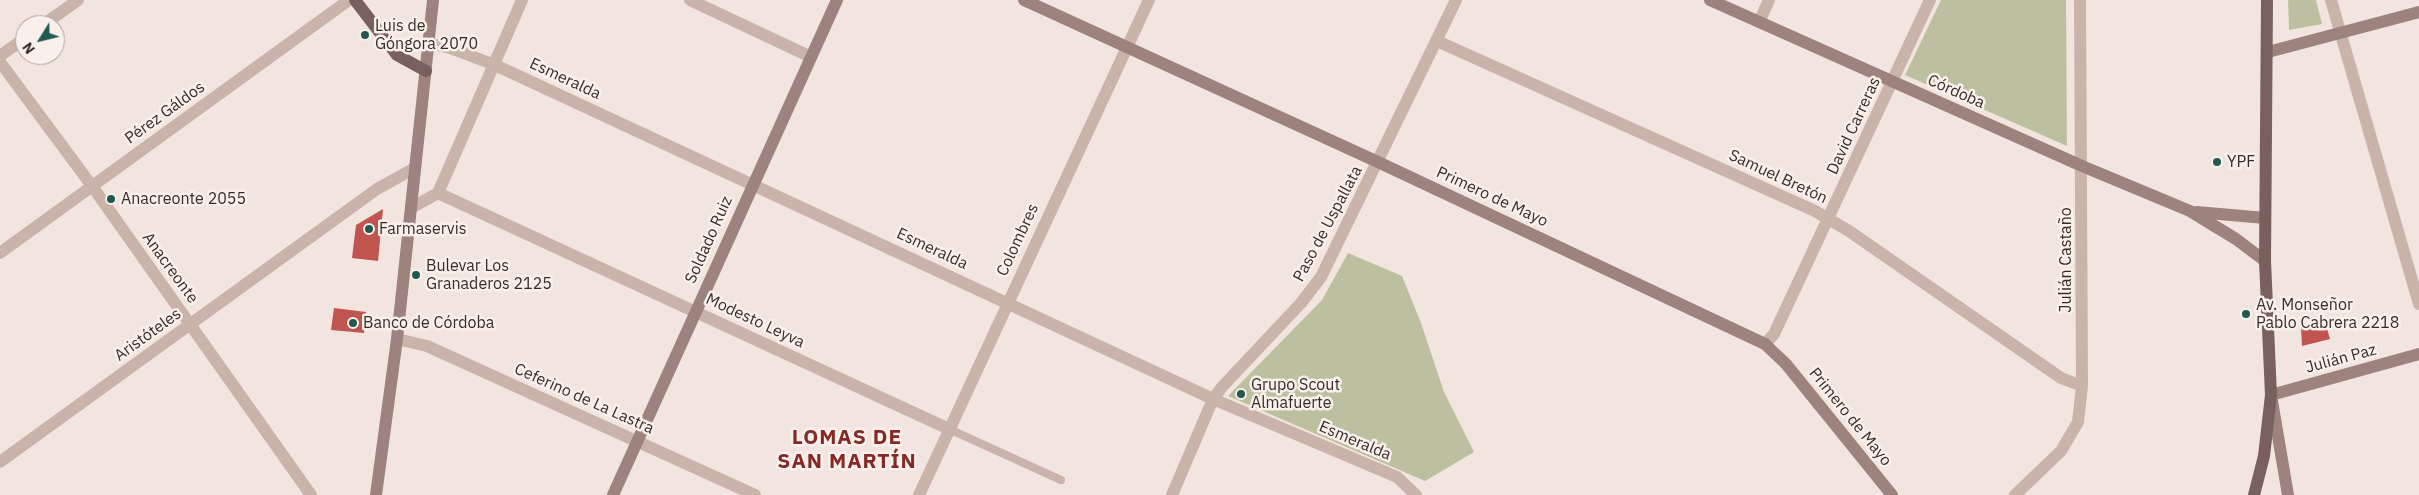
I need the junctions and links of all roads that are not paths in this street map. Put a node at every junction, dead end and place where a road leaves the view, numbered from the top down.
1 (78, 0) edge
2 (350, 0) edge
3 (355, 0) edge
4 (433, 0) edge
5 (522, 0) edge
6 (690, 0) edge
7 (837, 0) edge
8 (1024, 0) edge
9 (1149, 0) edge
10 (1456, 0) edge
11 (1710, 0) edge
12 (1769, 0) edge
13 (1930, 0) edge
14 (2080, 0) edge
15 (2267, 0) edge
16 (2332, 0) edge
17 (2419, 12) edge
18 (57, 15) edge
19 (1759, 22) junction
20 (2340, 33) junction
21 (1437, 40) junction
22 (428, 43) junction
23 (15, 45) edge
24 (1127, 47) junction
25 (2268, 52) junction
26 (0, 56) edge
27 (811, 57) junction
28 (0, 62) edge
29 (495, 65) junction
30 (426, 71) junction
31 (1892, 82) junction
32 (1378, 162) junction
33 (2082, 166) junction
34 (415, 168) junction
35 (752, 185) junction
36 (92, 186) junction
37 (438, 193) junction
38 (411, 208) junction
39 (2190, 211) junction
40 (2265, 218) junction
41 (1829, 219) junction
42 (0, 253) edge
43 (2265, 261) junction
44 (1008, 302) junction
45 (2419, 304) edge
46 (696, 311) junction
47 (191, 325) junction
48 (397, 338) junction
49 (1765, 344) junction
50 (2419, 354) edge
51 (2082, 386) junction
52 (2271, 395) junction
53 (1213, 399) junction
54 (949, 429) junction
55 (638, 442) junction
56 (0, 462) edge
57 (1061, 480) dead end
58 (311, 495) edge
59 (376, 495) edge
60 (613, 495) edge
61 (755, 495) edge
62 (919, 495) edge
63 (1172, 495) edge
64 (1416, 495) edge
65 (1892, 495) edge
66 (2014, 495) edge
67 (2254, 495) edge
68 (2288, 495) edge

1 - 18 street
2 - 36 street, Pérez Gáldos
3 - 30 main road
4 - 22 main road
5 - 29 street
6 - 27 street
7 - 27 main road, Soldado Ruiz
8 - 24 main road, Primero de Mayo
9 - 24 street, Colombres
10 - 21 street, Paso de Uspallata
11 - 19 main road, Córdoba
12 - 19 street
13 - 31 street, David Carreras
14 - 33 street, Julián Castaño
15 - 25 main road
16 - 20 street
17 - 20 main road
19 - 31 main road, Córdoba
20 - 25 main road
20 - 45 street
21 - 32 street, Paso de Uspallata
21 - 41 street, Samuel Bretón
22 - 29 street, Esmeralda
22 - 30 main road
23 - 26 street
24 - 32 main road, Primero de Mayo
24 - 44 street, Colombres
25 - 40 main road
27 - 35 main road, Soldado Ruiz
28 - 36 street, Anacreonte
29 - 35 street, Esmeralda
29 - 37 street
30 - 34 main road
31 - 33 main road, Córdoba
31 - 41 street, David Carreras
32 - 49 main road, Primero de Mayo
32 - 53 street, Paso de Uspallata
33 - 39 main road, Córdoba
33 - 51 street, Julián Castaño
34 - 38 main road
34 - 47 street, Aristóteles
35 - 44 street, Esmeralda
35 - 46 main road, Soldado Ruiz
36 - 42 street, Pérez Gáldos
36 - 47 street, Anacreonte
37 - 38 street
37 - 46 street, Modesto Leyva
38 - 48 main road
39 - 40 main road, Córdoba
39 - 43 main road, Córdoba
40 - 43 main road
41 - 49 street, David Carreras
41 - 51 street, Samuel Bretón
43 - 52 main road
44 - 53 street, Esmeralda
44 - 54 street, Colombres
46 - 54 street, Modesto Leyva
46 - 55 main road, Soldado Ruiz
47 - 56 street, Aristóteles
47 - 58 street, Anacreonte
48 - 55 street, Ceferino de La Lastra
48 - 59 main road
49 - 65 main road, Primero de Mayo
50 - 52 main road, Julián Paz
51 - 66 street, Julián Castaño
52 - 67 main road
52 - 68 main road
53 - 63 street, Paso de Uspallata
53 - 64 street, Esmeralda
54 - 57 lane
54 - 62 street, Colombres
55 - 60 main road, Soldado Ruiz
55 - 61 street, Ceferino de La Lastra

